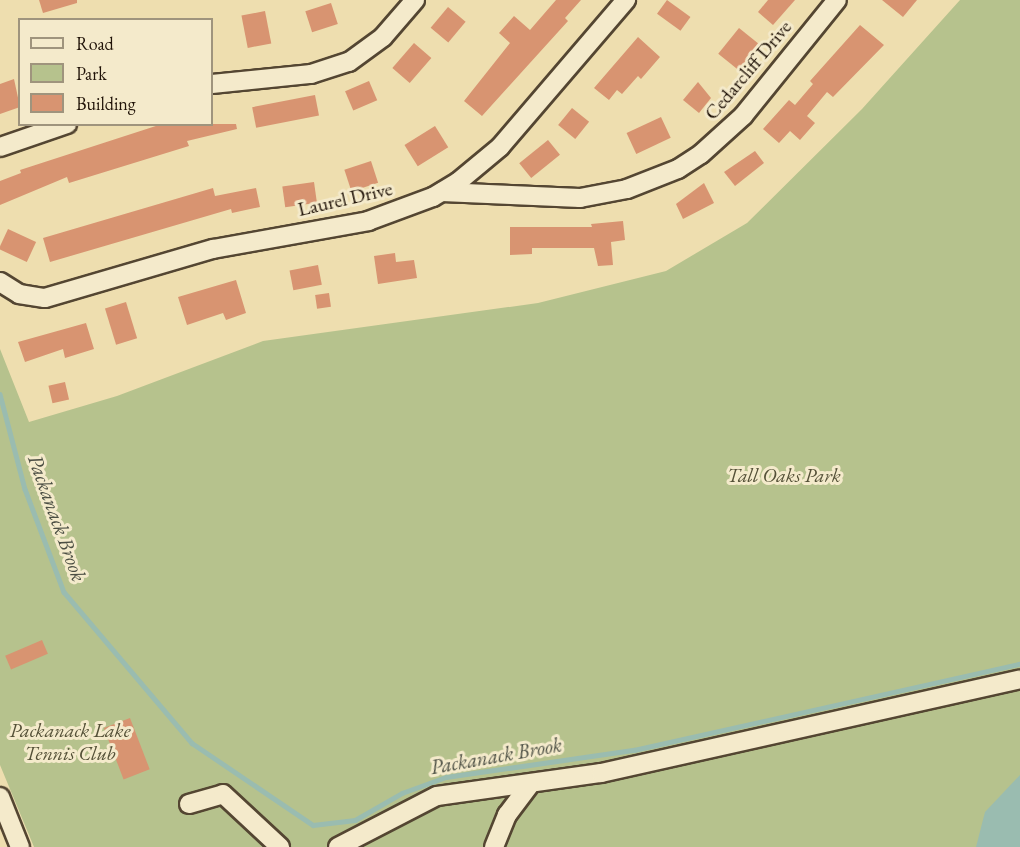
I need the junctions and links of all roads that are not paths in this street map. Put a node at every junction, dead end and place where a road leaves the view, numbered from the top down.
1 (415, 0) edge
2 (626, 0) edge
3 (837, 0) edge
4 (213, 84) edge
5 (61, 126) edge
6 (0, 147) edge
7 (442, 192) junction
8 (0, 282) edge
9 (1020, 680) edge
10 (529, 786) junction
11 (0, 797) edge
12 (189, 804) dead end
13 (20, 847) edge
14 (280, 847) edge
15 (338, 847) edge
16 (494, 847) edge

1 - 4 street
2 - 7 street, Laurel Drive
3 - 7 street, Cedarcliff Drive
5 - 6 street
7 - 8 street, Laurel Drive
9 - 10 street
10 - 15 street
10 - 16 street
11 - 13 street
12 - 14 street

